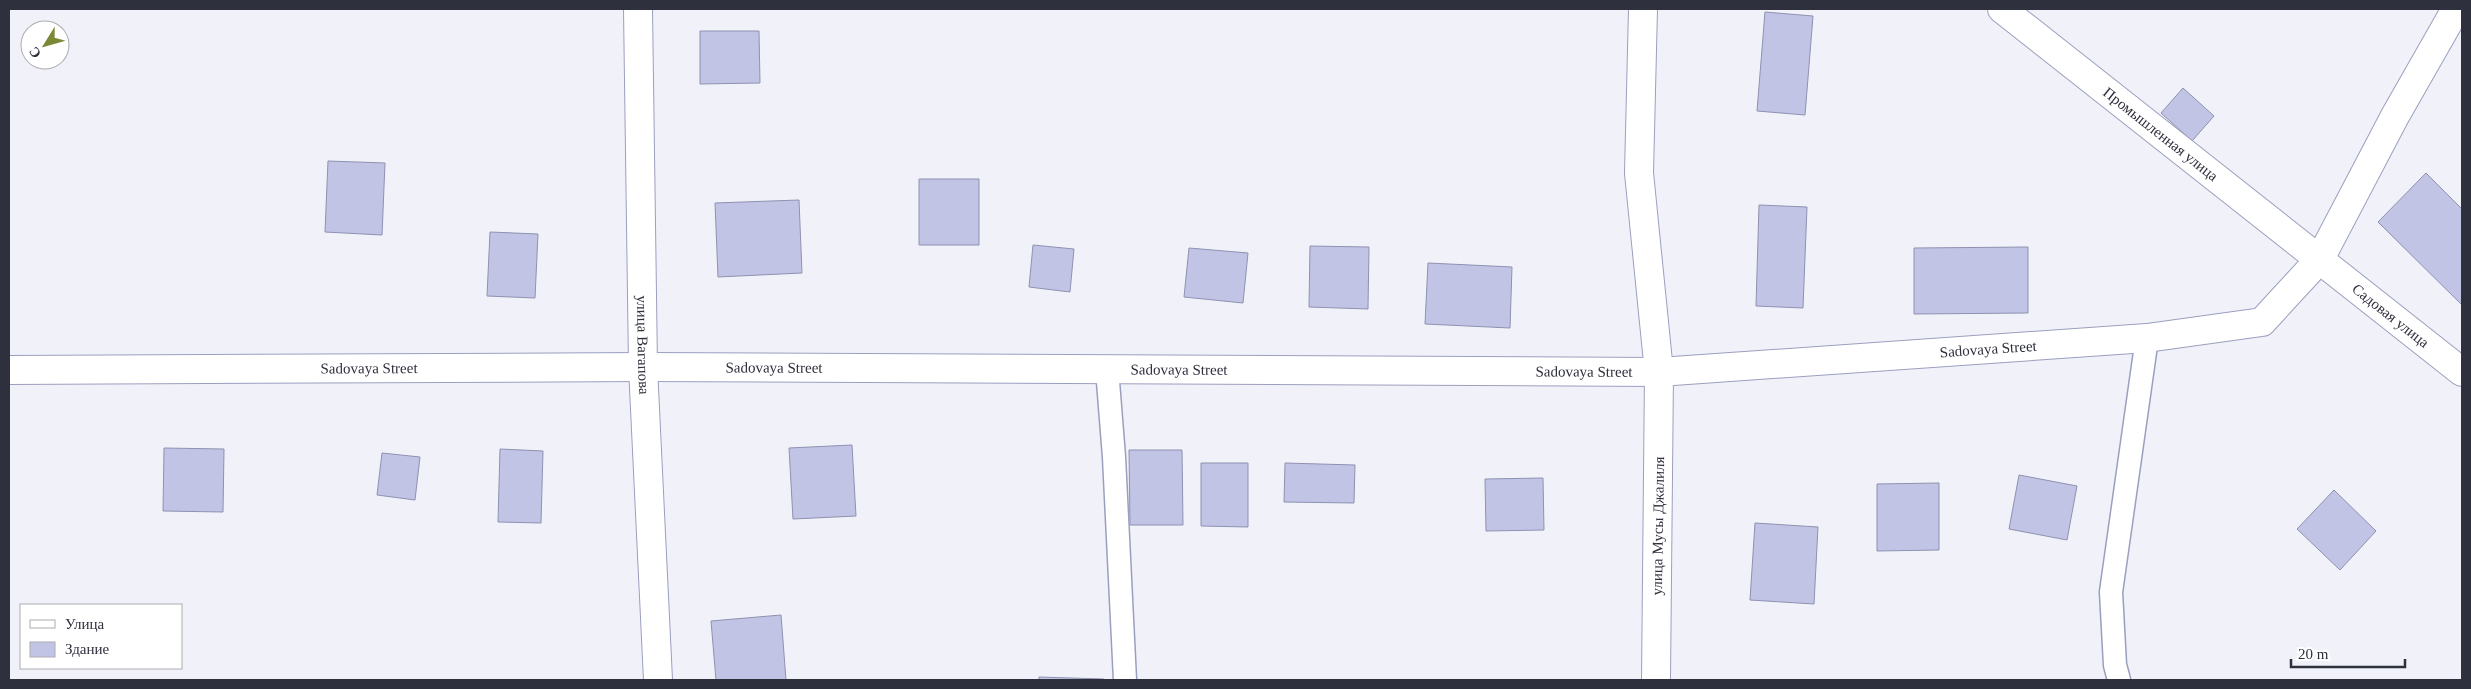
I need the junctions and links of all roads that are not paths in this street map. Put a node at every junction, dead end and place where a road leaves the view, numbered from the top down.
1 (638, 9) edge
2 (1642, 9) edge
3 (2002, 9) edge
4 (2456, 9) edge
5 (2320, 259) junction
6 (2147, 338) junction
7 (643, 367) junction
8 (1106, 369) junction
9 (9, 370) edge
10 (1659, 372) junction
11 (2462, 372) edge
12 (658, 680) edge
13 (1125, 680) edge
14 (1656, 680) edge
15 (2119, 680) edge

1 - 7 main road, улица Вагапова
2 - 10 main road, улица Мусы Джалиля
3 - 5 main road, Промышленная улица
4 - 5 main road, Sadovaya Street
5 - 6 main road, Sadovaya Street
5 - 11 main road, Садовая улица
6 - 10 main road, Sadovaya Street
6 - 15 lane
7 - 8 main road, Sadovaya Street
7 - 9 main road, Sadovaya Street
7 - 12 main road, улица Вагапова
8 - 10 main road, Sadovaya Street
8 - 13 lane
10 - 14 main road, улица Мусы Джалиля

